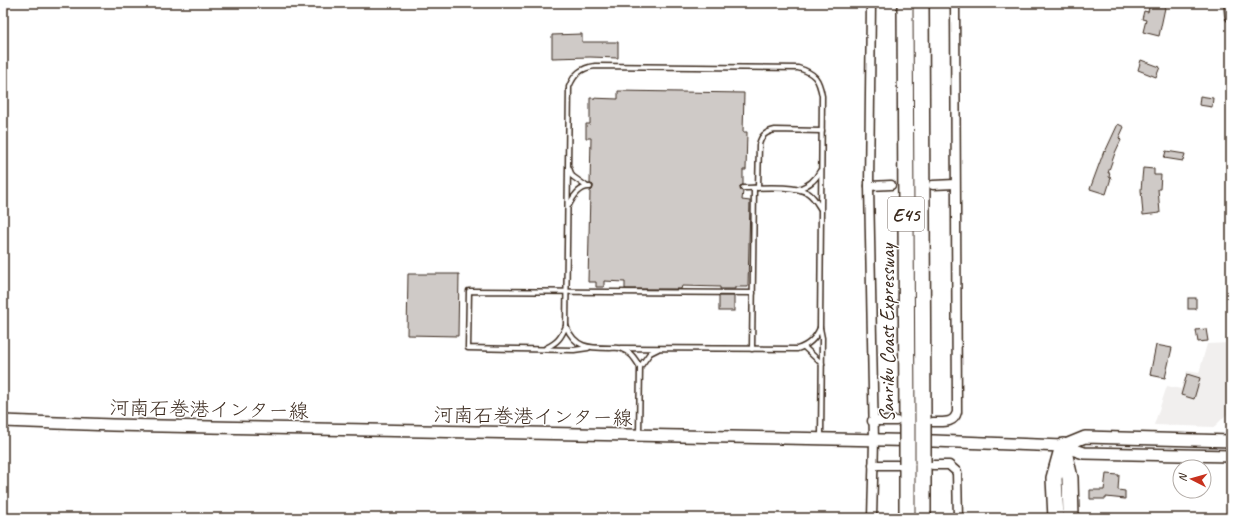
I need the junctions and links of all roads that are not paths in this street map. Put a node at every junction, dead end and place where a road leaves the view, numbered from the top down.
1 (871, 3) edge
2 (905, 3) edge
3 (921, 3) edge
4 (955, 3) edge
5 (1230, 3) edge
6 (1231, 16) edge
7 (822, 131) junction
8 (568, 167) junction
9 (821, 169) junction
10 (956, 184) junction
11 (891, 185) dead end
12 (933, 185) dead end
13 (870, 186) junction
14 (743, 188) dead end
15 (756, 188) junction
16 (798, 189) junction
17 (568, 208) junction
18 (821, 210) junction
19 (567, 291) junction
20 (753, 293) junction
21 (566, 326) junction
22 (820, 328) junction
23 (804, 347) junction
24 (590, 348) junction
25 (621, 348) junction
26 (658, 348) junction
27 (545, 349) junction
28 (752, 349) junction
29 (822, 364) junction
30 (640, 367) junction
31 (3, 421) edge
32 (872, 421) junction
33 (902, 423) junction
34 (928, 423) junction
35 (639, 436) junction
36 (821, 440) junction
37 (874, 441) junction
38 (1231, 441) edge
39 (1063, 446) junction
40 (1231, 456) edge
41 (902, 464) junction
42 (928, 464) junction
43 (873, 465) junction
44 (872, 518) edge
45 (907, 518) edge
46 (923, 518) edge
47 (958, 518) edge
48 (1056, 518) edge
49 (1071, 518) edge

1 - 13 street
2 - 33 highway, Sanriku Coast Expressway / E45
3 - 34 highway, Sanriku Coast Expressway / E45
4 - 10 street
5 - 6 main road
7 - 8 lane
7 - 9 lane
7 - 15 lane
8 - 17 lane
8 - 17 lane
9 - 16 lane
9 - 18 lane
10 - 12 street
10 - 34 street
11 - 13 street
13 - 32 street
14 - 15 lane
15 - 16 lane
15 - 20 lane
16 - 18 lane
17 - 19 lane
18 - 22 lane
19 - 20 lane
19 - 21 lane
19 - 27 lane
20 - 28 lane
21 - 24 lane
21 - 27 lane
22 - 23 lane
22 - 29 lane
23 - 28 lane
23 - 29 lane
24 - 25 lane
24 - 27 lane
25 - 26 lane
25 - 30 lane
26 - 28 lane
26 - 30 lane
29 - 36 lane
30 - 35 lane
31 - 35 main road, 河南石巻港インター線
32 - 33 street
32 - 37 street
33 - 41 highway, Sanriku Coast Expressway / E45, bridge
34 - 42 highway, Sanriku Coast Expressway / E45, bridge
35 - 36 main road, 河南石巻港インター線
36 - 37 main road, 河南石巻港インター線
37 - 39 main road, 河南石巻港インター線
37 - 43 street
38 - 39 main road
39 - 40 main road
39 - 48 highway
39 - 49 highway
41 - 43 street
41 - 45 highway, Sanriku Coast Expressway / E45
42 - 46 highway, Sanriku Coast Expressway / E45
42 - 47 street
43 - 44 street

